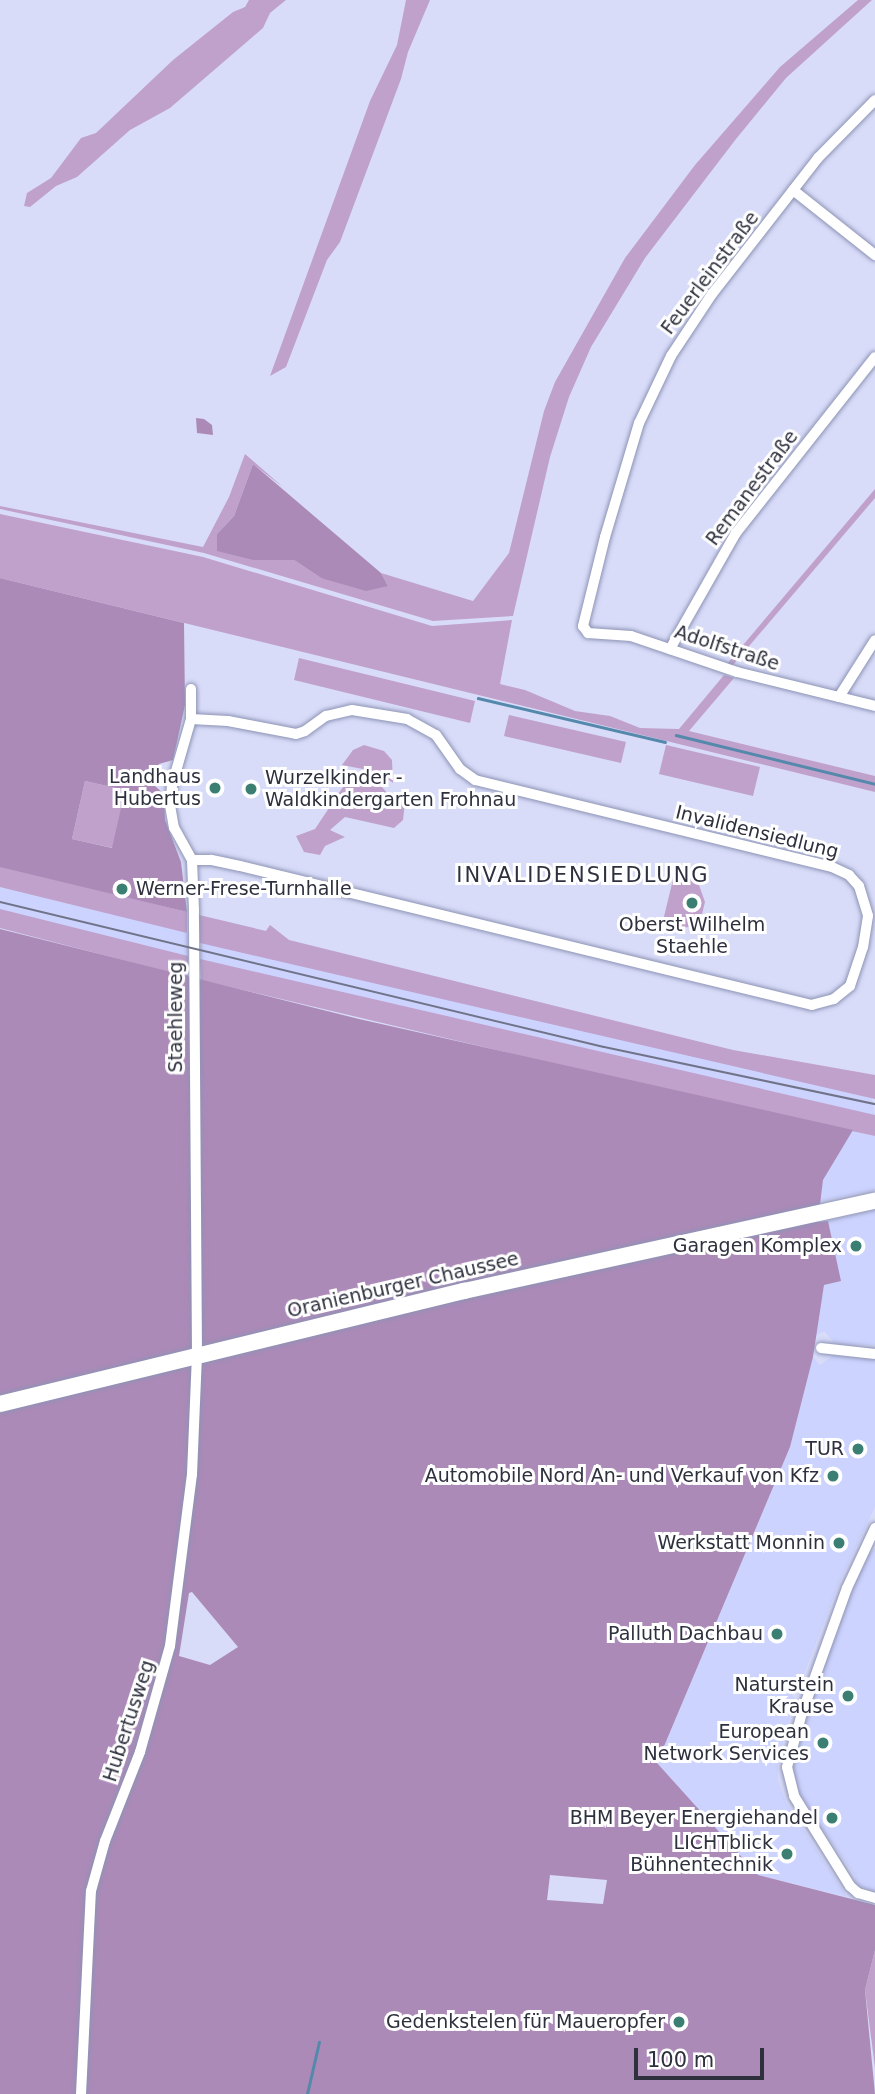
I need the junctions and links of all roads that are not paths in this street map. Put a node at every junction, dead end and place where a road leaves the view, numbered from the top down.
1 (875, 100) edge
2 (793, 190) junction
3 (875, 255) edge
4 (875, 357) edge
5 (585, 614) joint
6 (875, 640) edge
7 (670, 649) junction
8 (191, 689) dead end
9 (839, 698) junction
10 (875, 706) edge
11 (191, 719) junction
12 (192, 860) junction
13 (875, 1200) edge
14 (821, 1348) dead end
15 (197, 1354) junction
16 (875, 1354) edge
17 (0, 1404) edge
18 (875, 1528) edge
19 (875, 1898) edge
20 (81, 2094) edge

1 - 2 street, Feuerleinstraße
2 - 3 street
2 - 5 street, Feuerleinstraße
4 - 7 street, Remanestraße
5 - 7 street, Adolfstraße
6 - 9 street
7 - 9 street, Adolfstraße
8 - 11 street, Staehleweg
9 - 10 street, Adolfstraße
11 - 12 street, Staehleweg
11 - 12 street, Invalidensiedlung
12 - 15 street, Staehleweg
13 - 15 main road, Oranienburger Chaussee
14 - 16 street
15 - 17 main road, Oranienburger Chaussee
15 - 20 street, Hubertusweg
18 - 19 street

